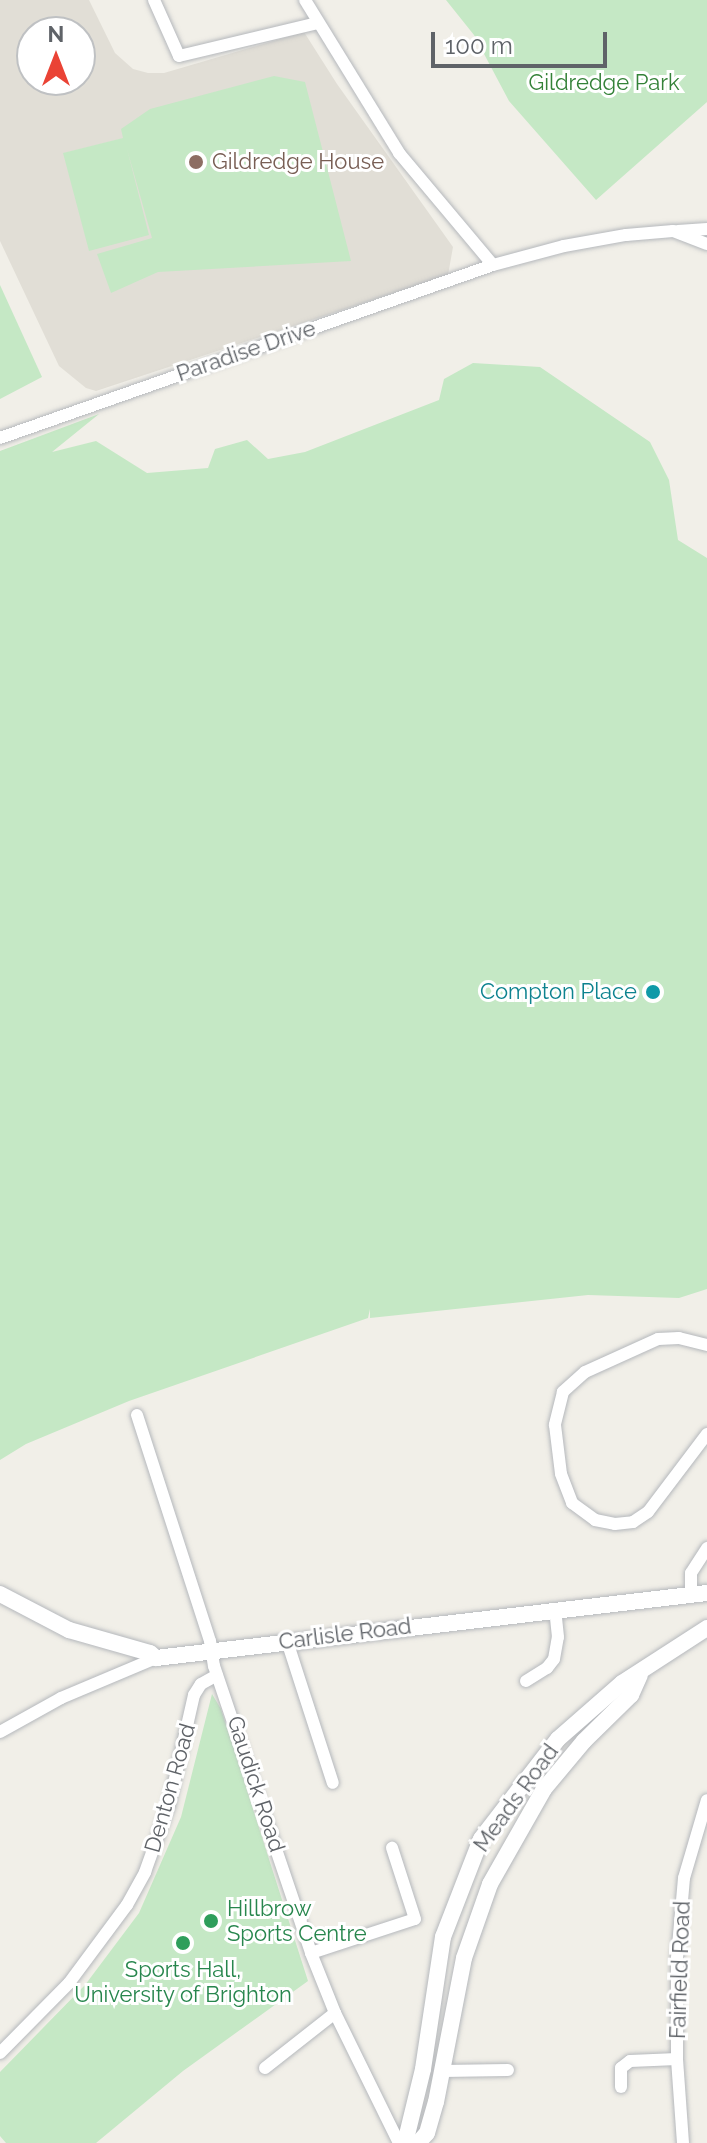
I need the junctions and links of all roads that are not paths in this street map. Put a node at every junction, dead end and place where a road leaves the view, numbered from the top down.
1 (154, 0) edge
2 (305, 0) edge
3 (317, 23) junction
4 (707, 229) edge
5 (673, 231) junction
6 (707, 244) edge
7 (493, 265) junction
8 (0, 438) edge
9 (707, 1345) edge
10 (137, 1415) dead end
11 (707, 1434) edge
12 (707, 1548) edge
13 (699, 1593) edge
14 (0, 1594) edge
15 (555, 1609) junction
16 (707, 1628) edge
17 (287, 1641) junction
18 (211, 1650) junction
19 (156, 1658) junction
20 (217, 1675) junction
21 (640, 1675) junction
22 (526, 1681) dead end
23 (0, 1732) edge
24 (333, 1783) dead end
25 (707, 1800) edge
26 (392, 1848) dead end
27 (311, 1953) junction
28 (335, 2013) junction
29 (0, 2053) edge
30 (677, 2059) junction
31 (265, 2068) dead end
32 (508, 2070) dead end
33 (442, 2071) junction
34 (621, 2087) dead end
35 (399, 2143) edge
36 (405, 2143) edge
37 (418, 2143) edge
38 (683, 2143) edge

1 - 3 street
2 - 3 street
3 - 7 street
4 - 5 street, Paradise Drive
5 - 6 street
5 - 7 street, Paradise Drive
7 - 8 street, Paradise Drive
9 - 11 street
10 - 18 street, Gaudick Road
12 - 13 street
13 - 15 street, Carlisle Road
14 - 19 street
15 - 17 street, Carlisle Road
15 - 22 street
16 - 21 street, Meads Road
17 - 18 street, Carlisle Road
17 - 24 street
18 - 19 street, Carlisle Road
18 - 20 street, Gaudick Road
19 - 23 street, Carlisle Road
20 - 27 street, Gaudick Road
20 - 29 street, Denton Road
21 - 33 street, Meads Road
21 - 36 street, Meads Road
25 - 30 street, Fairfield Road
26 - 27 street
27 - 28 street, Gaudick Road
28 - 31 street
28 - 35 street, Gaudick Road
30 - 34 street
30 - 38 street, Fairfield Road
32 - 33 street
33 - 37 street, Meads Road

